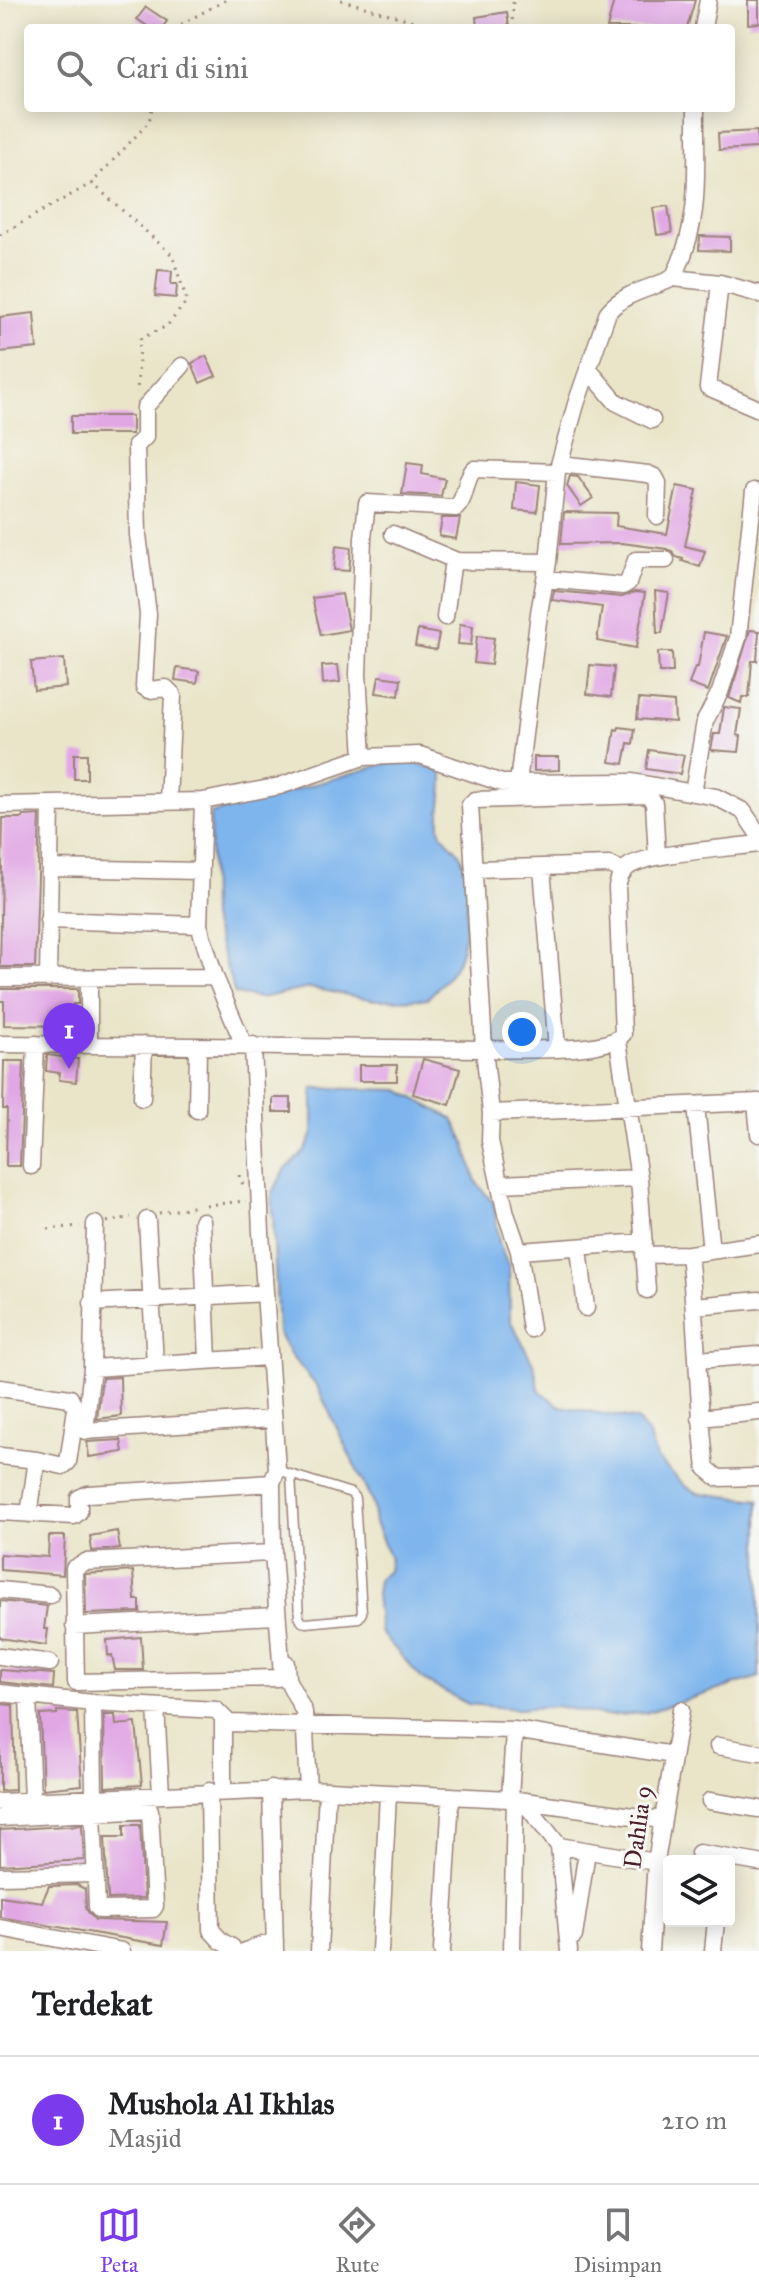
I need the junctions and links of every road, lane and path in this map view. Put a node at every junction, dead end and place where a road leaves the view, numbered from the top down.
1 (226, 0) edge
2 (341, 0) edge
3 (513, 0) edge
4 (708, 0) edge
5 (181, 24) edge
6 (423, 24) edge
7 (512, 24) edge
8 (704, 24) edge
9 (151, 112) edge
10 (696, 112) edge
11 (92, 183) junction
12 (0, 235) edge
13 (673, 278) junction
14 (720, 283) junction
15 (759, 294) edge
16 (182, 366) dead end
17 (589, 370) junction
18 (145, 407) junction
19 (759, 409) edge
20 (652, 420) dead end
21 (559, 468) junction
22 (754, 491) dead end
23 (657, 516) dead end
24 (393, 534) dead end
25 (666, 560) dead end
26 (457, 561) junction
27 (547, 570) junction
28 (445, 617) dead end
29 (363, 757) junction
30 (518, 783) junction
31 (693, 793) junction
32 (203, 801) junction
33 (168, 802) junction
34 (51, 804) junction
35 (0, 805) edge
36 (759, 835) edge
37 (759, 844) edge
38 (657, 857) junction
39 (50, 868) junction
40 (542, 868) junction
41 (475, 869) junction
42 (200, 871) junction
43 (623, 871) junction
44 (48, 920) junction
45 (199, 925) junction
46 (215, 977) junction
47 (0, 978) edge
48 (48, 979) junction
49 (89, 979) junction
50 (618, 1041) junction
51 (0, 1044) edge
52 (36, 1044) junction
53 (89, 1044) junction
54 (144, 1045) junction
55 (249, 1045) junction
56 (198, 1046) junction
57 (484, 1049) junction
58 (557, 1049) junction
59 (142, 1098) dead end
60 (757, 1102) edge
61 (696, 1106) junction
62 (629, 1109) junction
63 (197, 1110) dead end
64 (491, 1113) junction
65 (759, 1134) edge
66 (31, 1166) dead end
67 (639, 1178) junction
68 (500, 1184) junction
69 (147, 1220) dead end
70 (202, 1221) dead end
71 (95, 1224) dead end
72 (759, 1244) edge
73 (579, 1248) junction
74 (644, 1248) junction
75 (519, 1251) junction
76 (711, 1251) junction
77 (689, 1254) junction
78 (647, 1290) dead end
79 (265, 1293) junction
80 (204, 1297) junction
81 (759, 1300) edge
82 (151, 1302) junction
83 (92, 1303) junction
84 (695, 1306) junction
85 (586, 1308) dead end
86 (531, 1329) dead end
87 (759, 1355) edge
88 (269, 1357) junction
89 (208, 1360) junction
90 (698, 1360) junction
91 (155, 1364) junction
92 (92, 1368) junction
93 (0, 1388) edge
94 (759, 1412) edge
95 (700, 1418) junction
96 (273, 1419) junction
97 (0, 1456) edge
98 (37, 1460) junction
99 (759, 1477) edge
100 (278, 1481) junction
101 (0, 1512) edge
102 (29, 1514) junction
103 (273, 1553) junction
104 (0, 1590) edge
105 (50, 1595) dead end
106 (277, 1616) junction
107 (74, 1626) junction
108 (0, 1656) edge
109 (50, 1663) dead end
110 (0, 1693) edge
111 (28, 1696) junction
112 (93, 1703) junction
113 (156, 1707) junction
114 (681, 1710) dead end
115 (223, 1718) junction
116 (306, 1724) junction
117 (514, 1730) junction
118 (718, 1746) dead end
119 (759, 1753) edge
120 (673, 1755) junction
121 (271, 1789) junction
122 (308, 1789) junction
123 (216, 1791) junction
124 (327, 1791) junction
125 (161, 1794) junction
126 (388, 1794) junction
127 (451, 1796) junction
128 (516, 1800) junction
129 (32, 1801) junction
130 (710, 1801) dead end
131 (0, 1802) edge
132 (94, 1805) junction
133 (759, 1809) edge
134 (0, 1818) edge
135 (662, 1820) junction
136 (559, 1846) junction
137 (587, 1851) junction
138 (699, 1853) dead end
139 (707, 1855) edge
140 (735, 1860) edge
141 (656, 1862) junction
142 (759, 1863) edge
143 (96, 1874) junction
144 (0, 1876) edge
145 (715, 1927) edge
146 (0, 1928) edge
147 (38, 1942) edge
148 (275, 1946) edge
149 (239, 1949) edge
150 (122, 1951) edge
151 (319, 1951) edge
152 (380, 1951) edge
153 (442, 1951) edge
154 (512, 1951) edge
155 (570, 1951) edge
156 (650, 1951) edge
157 (713, 1951) edge

1 - 5 path
2 - 6 path
3 - 7 path
4 - 8 street
9 - 11 path
10 - 13 street
11 - 12 path
11 - 18 path
13 - 14 street
13 - 17 street
14 - 15 street
14 - 19 street
16 - 18 street
17 - 20 street
17 - 21 street
18 - 33 street
21 - 23 street
21 - 27 street
21 - 29 street
22 - 31 street
24 - 26 street
25 - 27 street
26 - 27 street
26 - 28 street
27 - 30 street
29 - 30 street
29 - 32 street
30 - 31 street
31 - 36 street
32 - 33 street
32 - 42 street
33 - 34 street
34 - 35 street
34 - 39 street
37 - 38 street
38 - 41 street
38 - 43 street
39 - 42 street
39 - 44 street
40 - 41 street
40 - 43 street
40 - 58 street
41 - 57 street
42 - 45 street
43 - 50 street
44 - 45 street
44 - 48 street
45 - 46 street
46 - 49 street
46 - 55 street
47 - 48 street
48 - 49 street
49 - 53 street
50 - 58 street
50 - 62 street
51 - 52 street
52 - 53 street
52 - 66 street
53 - 54 street
54 - 56 street
54 - 59 street
55 - 56 street
55 - 57 street
55 - 79 street
56 - 63 street
57 - 58 street
57 - 64 street
60 - 61 street
60 - 65 street
61 - 62 street
61 - 76 street
62 - 64 street
62 - 67 street
64 - 68 street
67 - 68 street
67 - 74 street
68 - 75 street
69 - 82 street
70 - 80 street
71 - 83 street
72 - 76 street
73 - 74 street
73 - 75 street
73 - 85 street
74 - 77 street
74 - 78 street
75 - 86 street
76 - 77 street
77 - 84 street
79 - 80 street
79 - 88 street
80 - 82 street
80 - 89 street
81 - 84 street
82 - 83 street
82 - 91 street
83 - 92 street
84 - 90 street
87 - 90 street
88 - 89 street
88 - 96 street
89 - 91 street
90 - 95 street
91 - 92 street
92 - 96 street
93 - 98 street
94 - 95 street
95 - 99 street
96 - 100 street
97 - 98 street
98 - 102 street
100 - 100 lane
100 - 102 street
100 - 103 street
100 - 116 street
101 - 102 street
103 - 106 street
103 - 107 street
104 - 105 street
106 - 107 street
106 - 107 street
108 - 109 street
110 - 111 street
111 - 112 street
111 - 129 street
112 - 113 street
112 - 132 street
113 - 115 street
113 - 125 street
114 - 120 street, Dahlia 9
115 - 116 street
115 - 123 street
116 - 117 street
116 - 122 street
117 - 120 street
117 - 128 street
118 - 119 street
120 - 135 street, Dahlia 9
121 - 122 street
121 - 123 street
121 - 148 street
122 - 124 street
123 - 125 street
123 - 149 street
124 - 126 street
124 - 151 street
125 - 132 street
126 - 127 street
126 - 152 street
127 - 128 street
127 - 153 street
128 - 135 street
128 - 136 street
128 - 154 street
129 - 131 street
129 - 132 street
130 - 133 street
132 - 134 street
132 - 143 street
132 - 143 street
135 - 141 street, Dahlia 9
136 - 137 street
136 - 155 street
137 - 141 street
137 - 155 street
138 - 139 street
140 - 142 street
141 - 156 street, Dahlia 9
143 - 144 street
145 - 157 street
146 - 147 street
147 - 150 street
148 - 149 street

